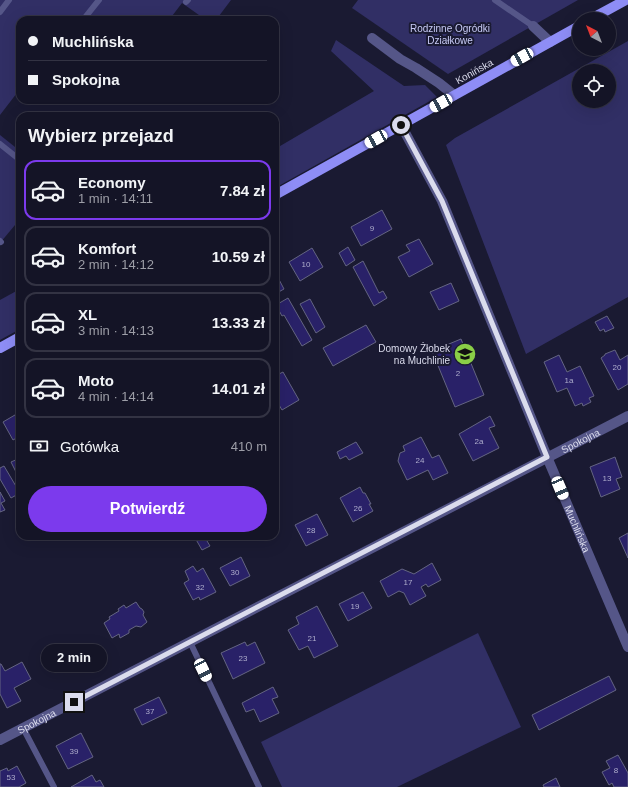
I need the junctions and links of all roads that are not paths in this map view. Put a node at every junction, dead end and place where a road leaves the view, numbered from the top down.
1 (9, 0) edge
2 (99, 0) edge
3 (495, 0) edge
4 (626, 0) edge
5 (0, 12) edge
6 (605, 12) edge
7 (86, 16) edge
8 (533, 26) joint
9 (572, 30) edge
10 (372, 38) dead end
11 (550, 42) junction
12 (454, 95) junction
13 (401, 125) junction
14 (0, 144) edge
15 (16, 157) edge
16 (279, 193) edge
17 (16, 339) edge
18 (0, 348) edge
19 (628, 416) edge
20 (547, 457) junction
21 (190, 642) junction
22 (628, 648) edge
23 (23, 728) junction
24 (0, 740) edge
25 (54, 787) edge
26 (260, 787) edge

1 - 5 lane
2 - 7 lane
3 - 8 lane
4 - 6 main road
8 - 11 street
9 - 11 main road, Konińska
10 - 12 street
11 - 12 main road, Konińska
12 - 13 main road, Konińska
13 - 16 main road, Konińska
13 - 20 street, Muchlińska
14 - 15 lane
17 - 18 main road
19 - 20 street, Spokojna
20 - 21 street, Spokojna
20 - 22 street, Muchlińska
21 - 23 street, Spokojna
21 - 26 lane
23 - 24 street, Spokojna
23 - 25 lane

